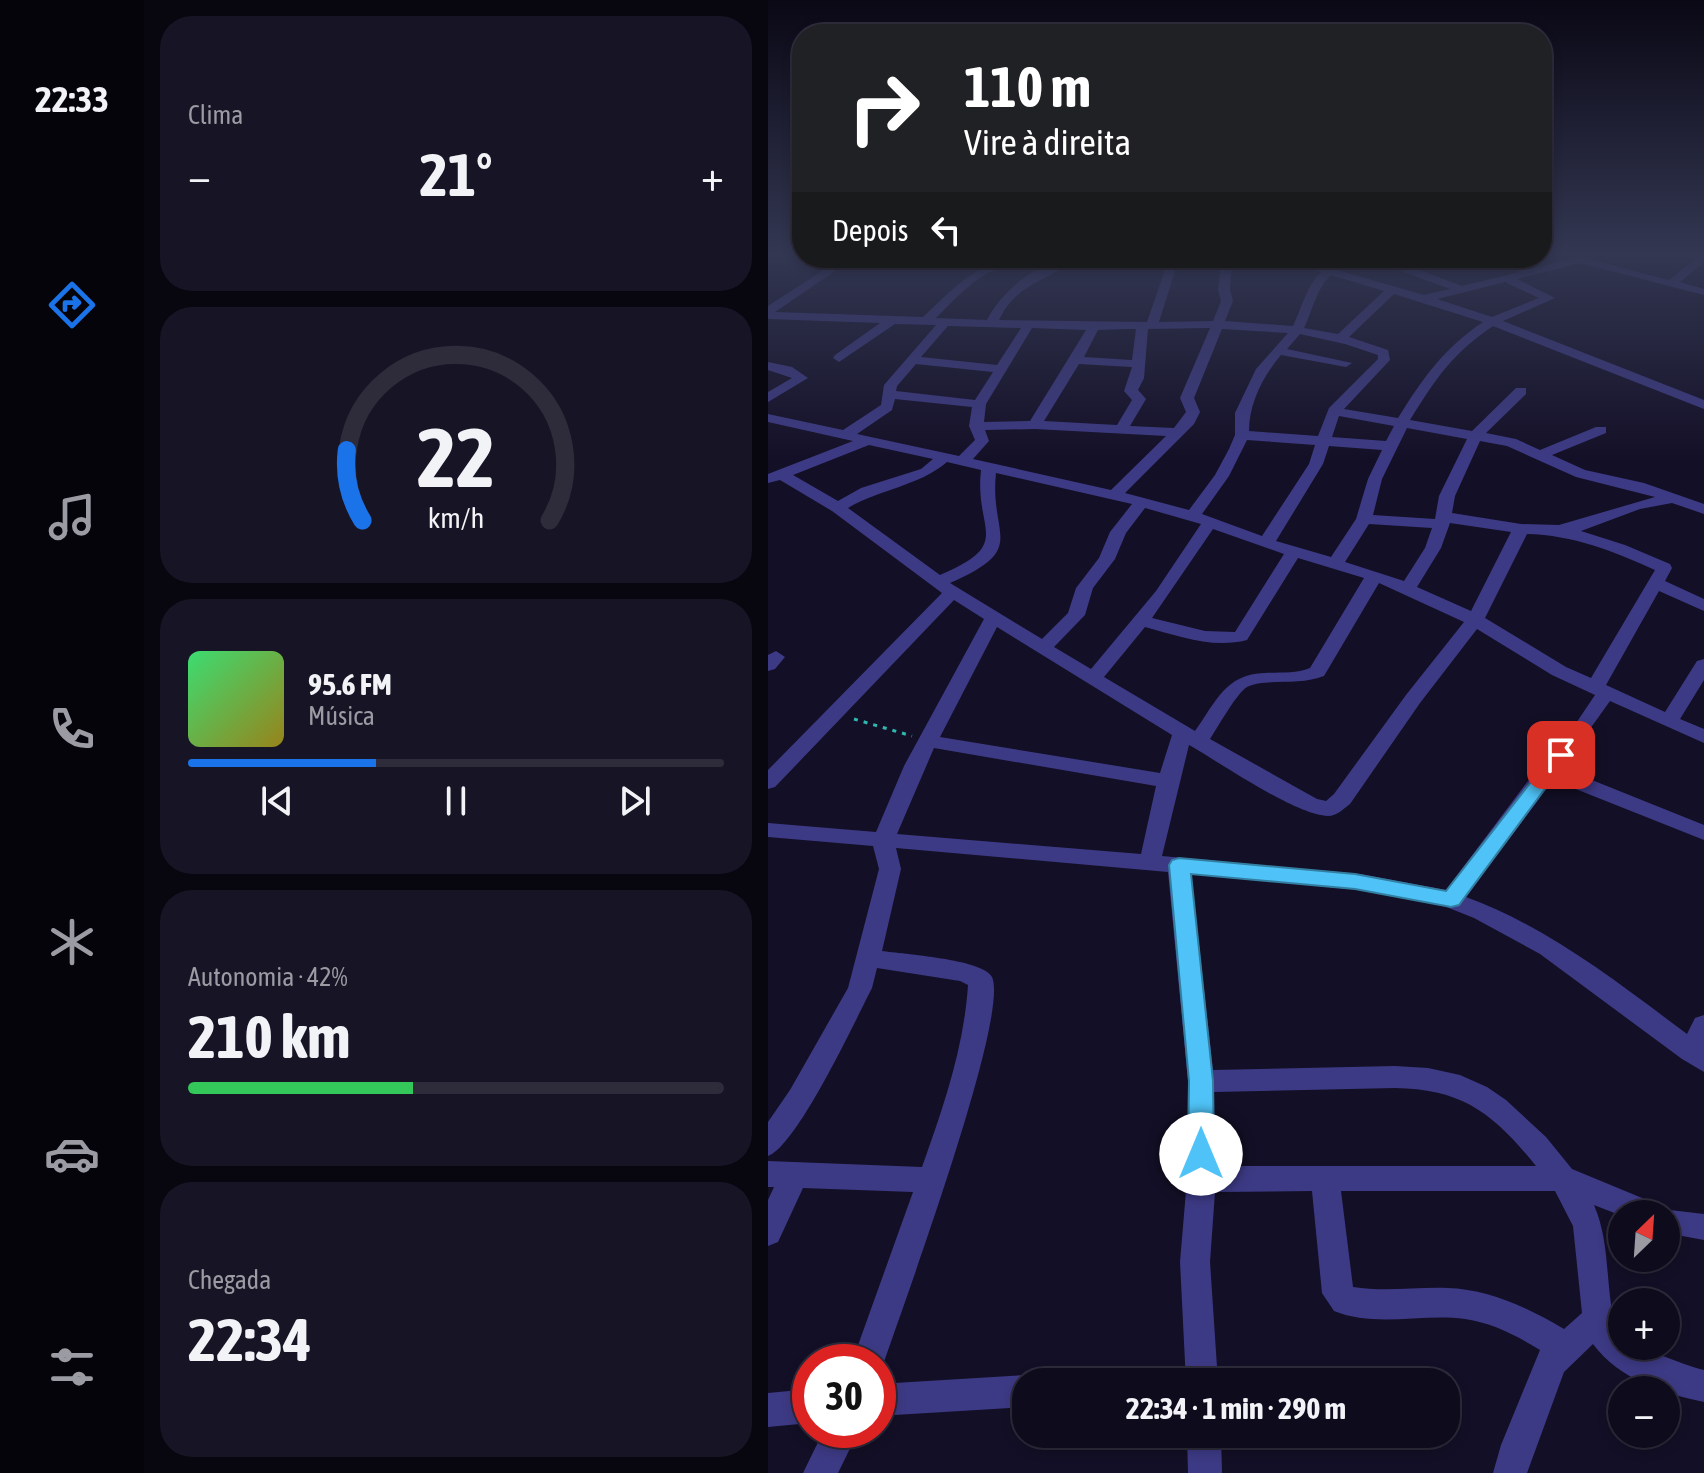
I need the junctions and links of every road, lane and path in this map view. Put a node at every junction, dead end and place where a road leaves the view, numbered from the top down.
1 (887, 324) edge
2 (943, 324) joint
3 (991, 324) joint
4 (1029, 324) junction
5 (1300, 324) edge
6 (1357, 324) edge
7 (1488, 324) edge
8 (1499, 324) edge
9 (1147, 325) junction
10 (1216, 325) junction
11 (1094, 326) junction
12 (1297, 330) junction
13 (1342, 337) junction
14 (1280, 351) junction
15 (839, 358) dead end
16 (912, 360) junction
17 (1077, 360) junction
18 (1346, 363) dead end
19 (1137, 364) junction
20 (768, 366) edge
21 (1001, 369) junction
22 (1521, 391) dead end
23 (892, 395) junction
24 (768, 398) edge
25 (979, 404) junction
26 (1704, 405) edge
27 (1334, 411) junction
28 (768, 418) edge
29 (1403, 421) junction
30 (1035, 425) junction
31 (976, 426) junction
32 (1121, 430) junction
33 (1601, 430) dead end
34 (1180, 433) junction
35 (1242, 435) junction
36 (1476, 435) junction
37 (844, 436) junction
38 (866, 441) junction
39 (1322, 441) junction
40 (1391, 446) junction
41 (1542, 454) junction
42 (943, 458) junction
43 (962, 462) junction
44 (989, 468) junction
45 (775, 476) edge
46 (1114, 495) junction
47 (1674, 498) junction
48 (1141, 503) junction
49 (838, 508) junction
50 (1704, 509) edge
51 (1201, 519) junction
52 (1364, 519) junction
53 (1443, 521) junction
54 (1521, 529) junction
55 (1559, 530) junction
56 (1266, 543) junction
57 (1293, 552) junction
58 (1335, 564) junction
59 (1374, 576) junction
60 (1657, 584) junction
61 (945, 587) junction
62 (1409, 587) junction
63 (1704, 606) edge
64 (993, 618) junction
65 (1475, 620) junction
66 (1141, 621) junction
67 (1043, 648) junction
68 (1704, 665) edge
69 (1093, 679) junction
70 (1601, 690) junction
71 (835, 714) junction
72 (1669, 721) junction
73 (1191, 736) junction
74 (1704, 737) edge
75 (928, 741) junction
76 (778, 759) edge
77 (1547, 770) junction
78 (1168, 781) junction
79 (768, 782) edge
80 (768, 830) edge
81 (1704, 833) edge
82 (883, 840) junction
83 (1150, 862) junction
84 (1179, 865) junction
85 (1451, 900) junction
86 (870, 958) junction
87 (1704, 1025) edge
88 (1698, 1057) edge
89 (1201, 1081) junction
90 (768, 1144) edge
91 (781, 1175) edge
92 (1562, 1178) junction
93 (1201, 1179) junction
94 (932, 1180) junction
95 (1325, 1181) junction
96 (1615, 1200) edge
97 (1680, 1223) edge
98 (1704, 1227) edge
99 (768, 1232) edge
100 (1598, 1319) junction
101 (874, 1344) edge
102 (1564, 1347) junction
103 (1201, 1368) edge
104 (1704, 1386) edge
105 (1012, 1392) edge
106 (896, 1399) edge
107 (792, 1408) edge
108 (768, 1410) edge
109 (833, 1448) edge
110 (1204, 1448) edge
111 (820, 1473) edge
112 (1205, 1473) edge
113 (1510, 1473) edge

1 - 15 street
2 - 3 street
2 - 16 street
3 - 4 street
4 - 11 street
4 - 21 street
5 - 12 street
6 - 13 street
7 - 29 street
8 - 26 street
9 - 10 street
9 - 11 street
9 - 19 street
10 - 12 street
10 - 34 street
11 - 17 street
12 - 13 street
12 - 14 street
13 - 27 street
14 - 18 street
14 - 35 street
16 - 21 street
16 - 23 street
17 - 19 street
17 - 30 street
19 - 32 street
20 - 24 street
21 - 25 street
22 - 36 street
23 - 25 street
23 - 37 street
25 - 31 street
27 - 29 street
27 - 39 street
28 - 37 street
29 - 36 street
29 - 40 street
30 - 31 street
30 - 32 street
31 - 43 street
32 - 34 street
33 - 41 street
34 - 46 street
35 - 39 street
35 - 51 street
36 - 41 street
36 - 53 street
37 - 38 street
38 - 42 street
38 - 45 street
39 - 40 street
39 - 56 street
40 - 52 street
41 - 47 street
42 - 43 street
42 - 49 street
43 - 44 street
44 - 46 street
44 - 61 street
45 - 49 street
46 - 48 street
47 - 50 street
47 - 55 street
48 - 51 street
48 - 67 street
49 - 61 street
51 - 56 street
51 - 66 street
52 - 53 street
52 - 58 street
53 - 54 street
53 - 62 street
54 - 55 street
54 - 65 street
55 - 60 street
56 - 57 street
57 - 58 street
57 - 66 street
58 - 59 street
59 - 62 street
59 - 73 street
60 - 63 street
60 - 70 street
61 - 64 street
61 - 71 street
62 - 65 street
64 - 67 street
64 - 75 street
65 - 70 street
65 - 73 street
66 - 69 street
67 - 69 street
68 - 72 street
69 - 73 street
70 - 72 street
70 - 77 street
71 - 75 path
71 - 76 street
72 - 74 street
73 - 78 street
75 - 78 street
75 - 82 street
76 - 79 street
77 - 81 street
77 - 85 street
78 - 83 street
80 - 82 street
82 - 83 street
82 - 86 street
83 - 84 street
84 - 85 street
84 - 89 street
85 - 88 street
86 - 90 street
86 - 94 street
87 - 88 street
89 - 92 street
89 - 93 street
91 - 94 street
91 - 99 street
92 - 95 street
92 - 96 street
92 - 100 street
93 - 95 street
93 - 103 street
94 - 101 street
95 - 102 street
97 - 98 street
100 - 102 street
100 - 104 street
102 - 113 street
105 - 106 street
107 - 108 street
109 - 111 street
110 - 112 street

